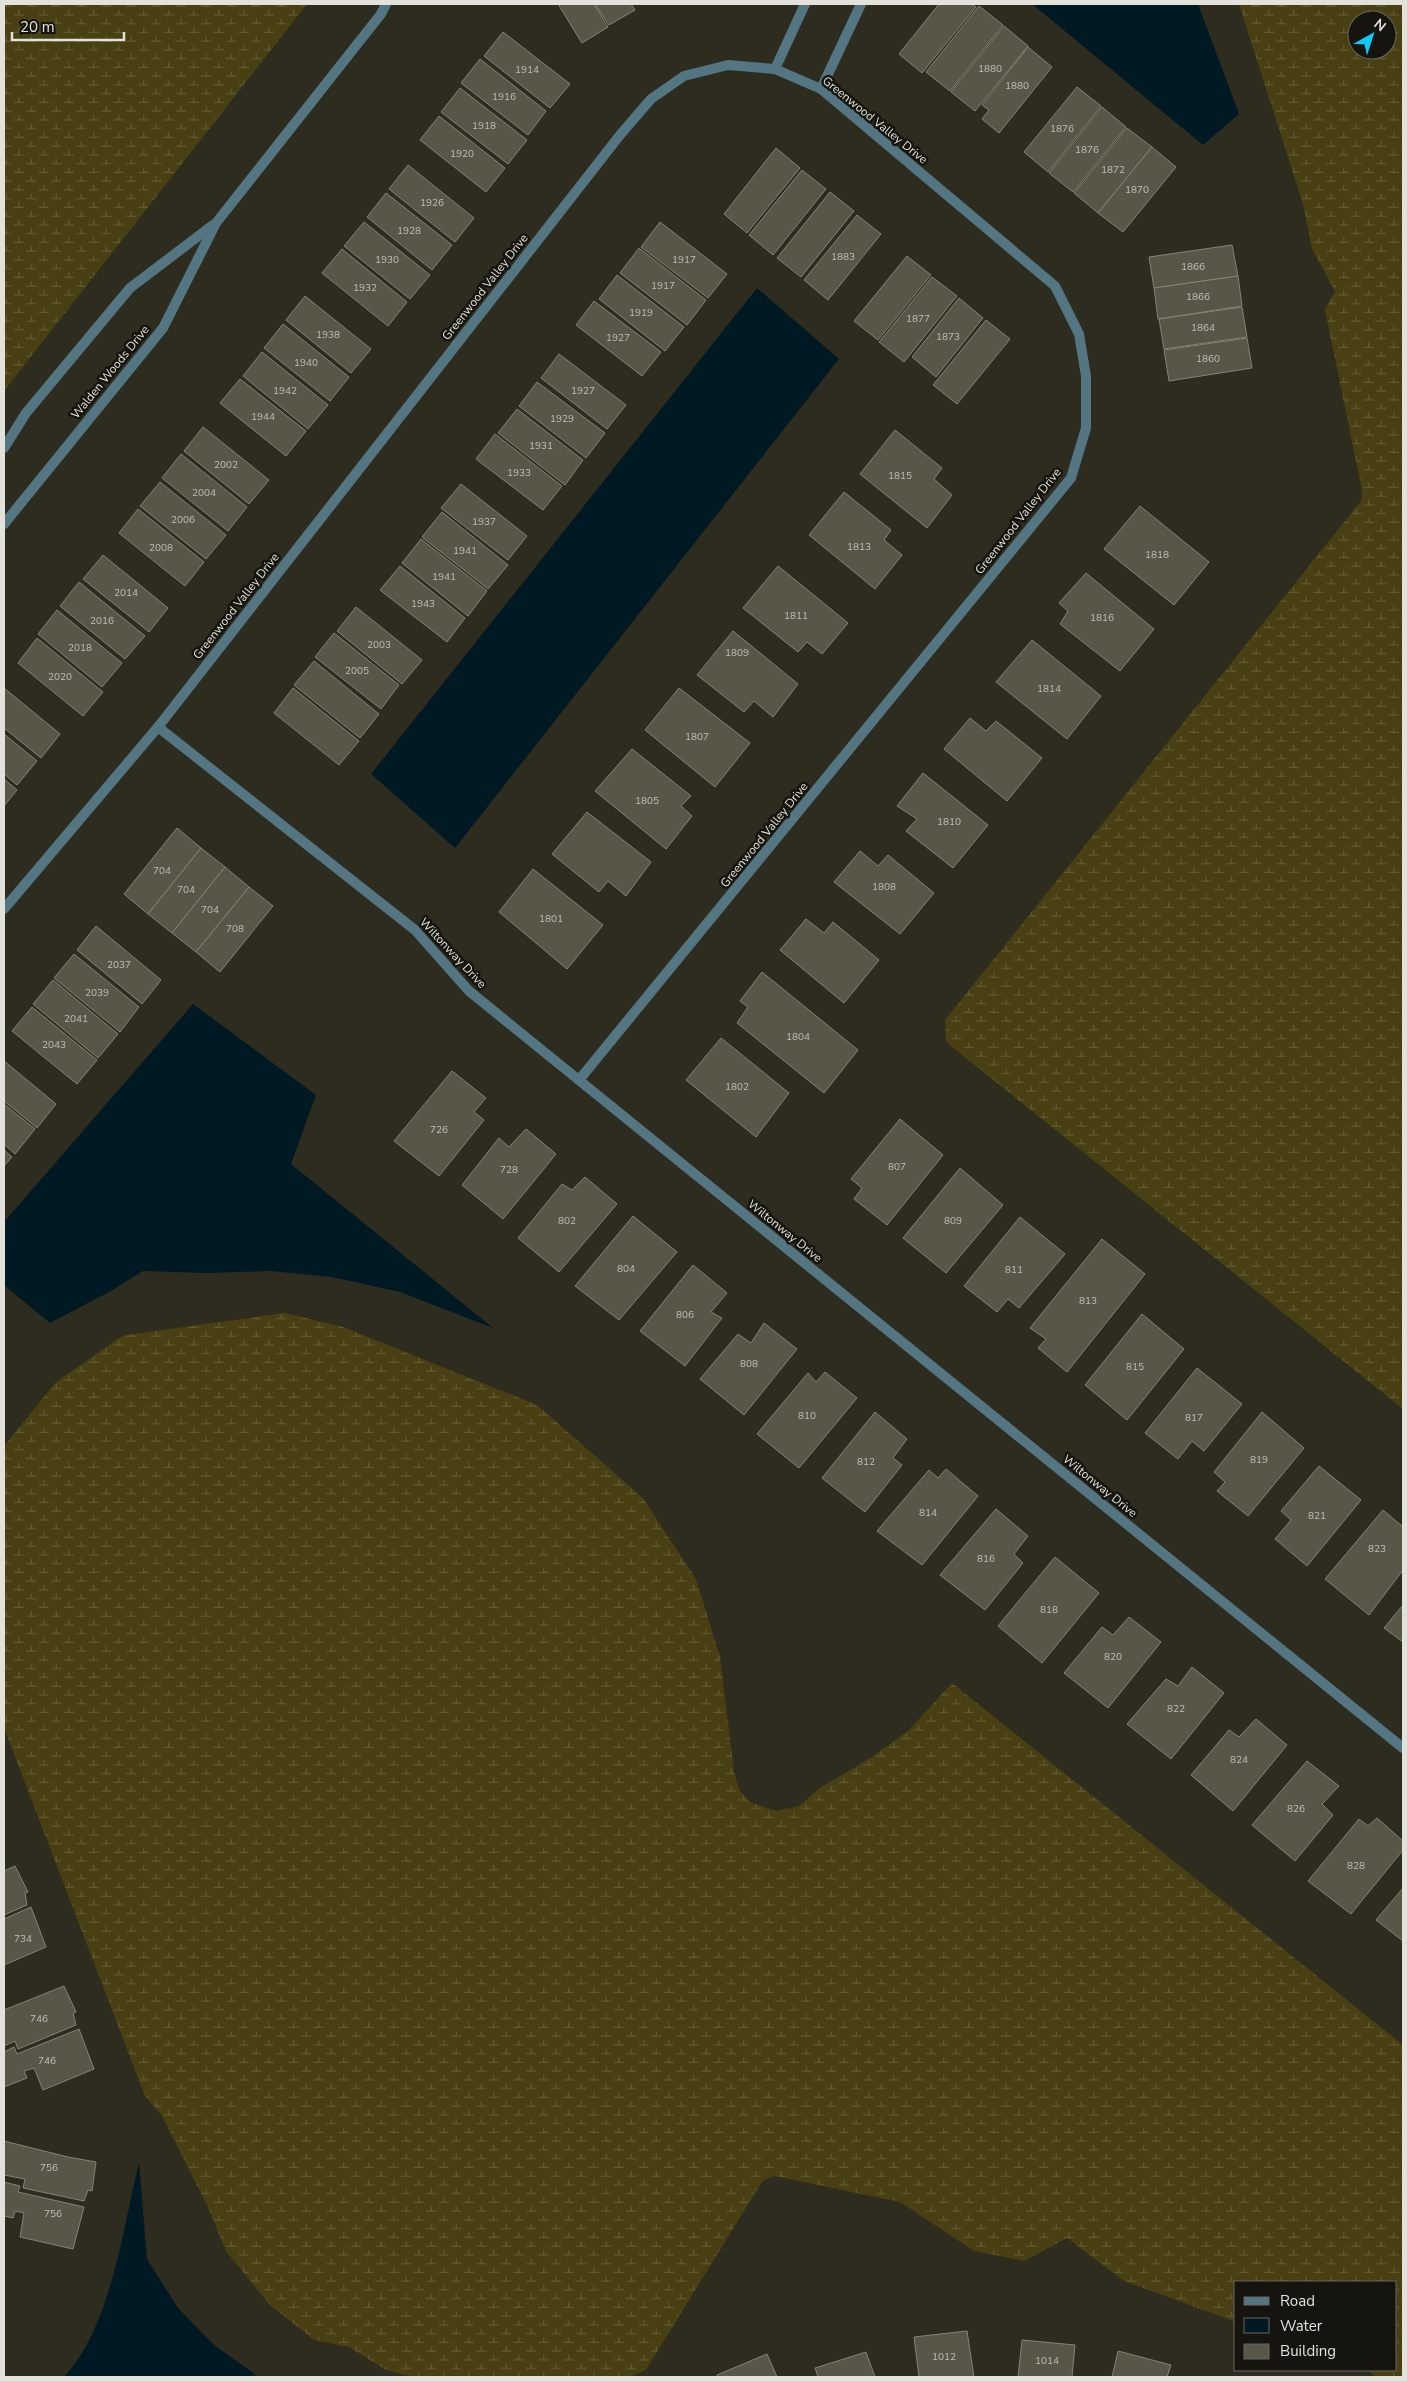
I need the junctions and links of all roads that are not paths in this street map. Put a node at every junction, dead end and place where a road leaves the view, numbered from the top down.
1 (386, 4) edge
2 (393, 4) edge
3 (804, 4) edge
4 (860, 4) edge
5 (381, 14) junction
6 (775, 69) junction
7 (821, 89) junction
8 (216, 223) junction
9 (4, 448) edge
10 (4, 524) edge
11 (158, 727) junction
12 (4, 909) edge
13 (579, 1080) junction
14 (1403, 1748) edge

1 - 5 street, Walden Woods Drive
2 - 5 street, Walden Woods Drive
3 - 6 street
4 - 7 street
5 - 8 street, Walden Woods Drive
6 - 7 street, Greenwood Valley Drive
6 - 11 street, Greenwood Valley Drive
7 - 13 street, Greenwood Valley Drive
8 - 9 street, Walden Woods Drive
8 - 10 street, Walden Woods Drive
11 - 12 street, Greenwood Valley Drive
11 - 13 street, Wiltonway Drive
13 - 14 street, Wiltonway Drive

